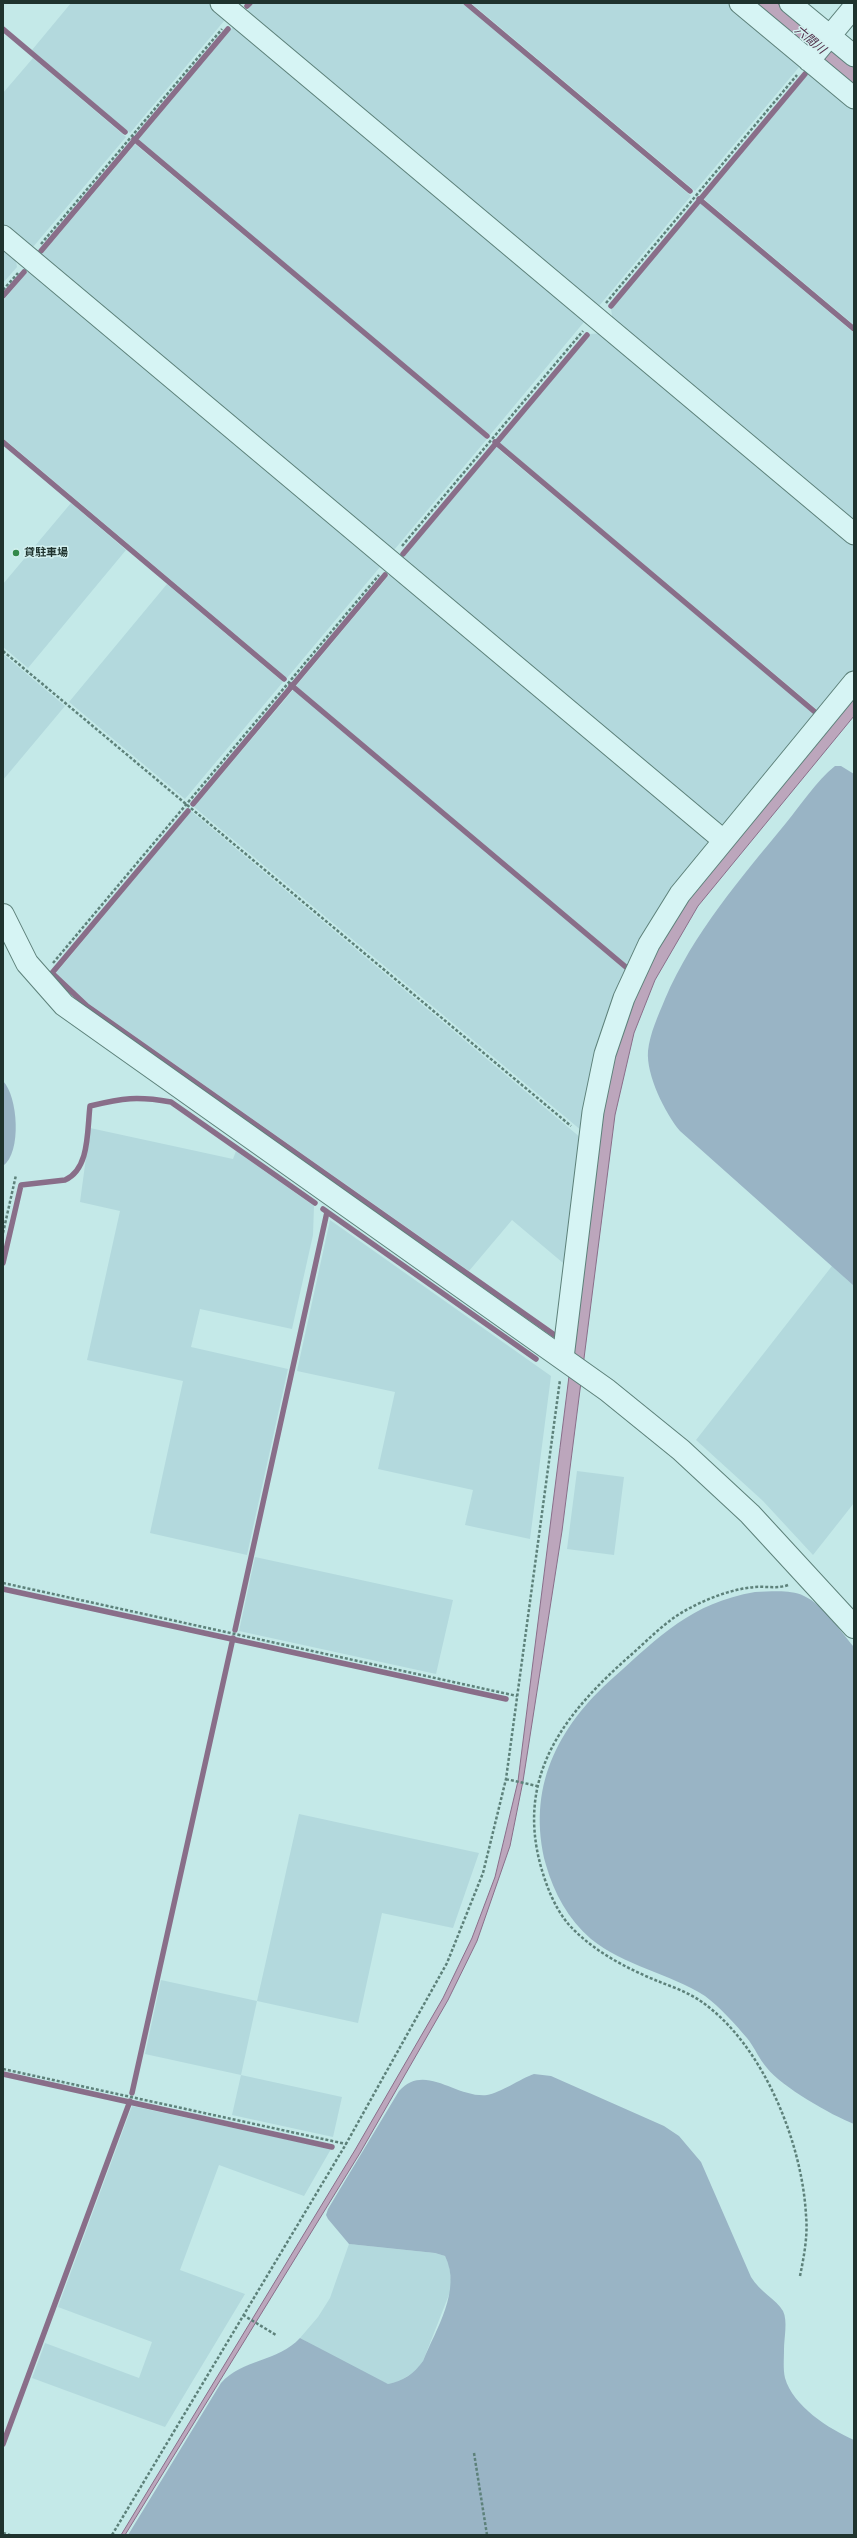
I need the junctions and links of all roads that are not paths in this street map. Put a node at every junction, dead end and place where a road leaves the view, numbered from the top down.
1 (740, 3) edge
2 (790, 3) edge
3 (854, 7) edge
4 (228, 9) edge
5 (828, 38) junction
6 (854, 56) edge
7 (811, 59) junction
8 (854, 98) edge
9 (3, 236) edge
10 (854, 534) edge
11 (854, 682) edge
12 (722, 840) junction
13 (3, 915) edge
14 (565, 1360) junction
15 (854, 1627) edge

1 - 7 street
2 - 5 street
3 - 5 street
4 - 10 street
5 - 6 street
5 - 7 street
7 - 8 street
9 - 12 street
11 - 12 street
12 - 14 street
13 - 14 street
14 - 15 street

